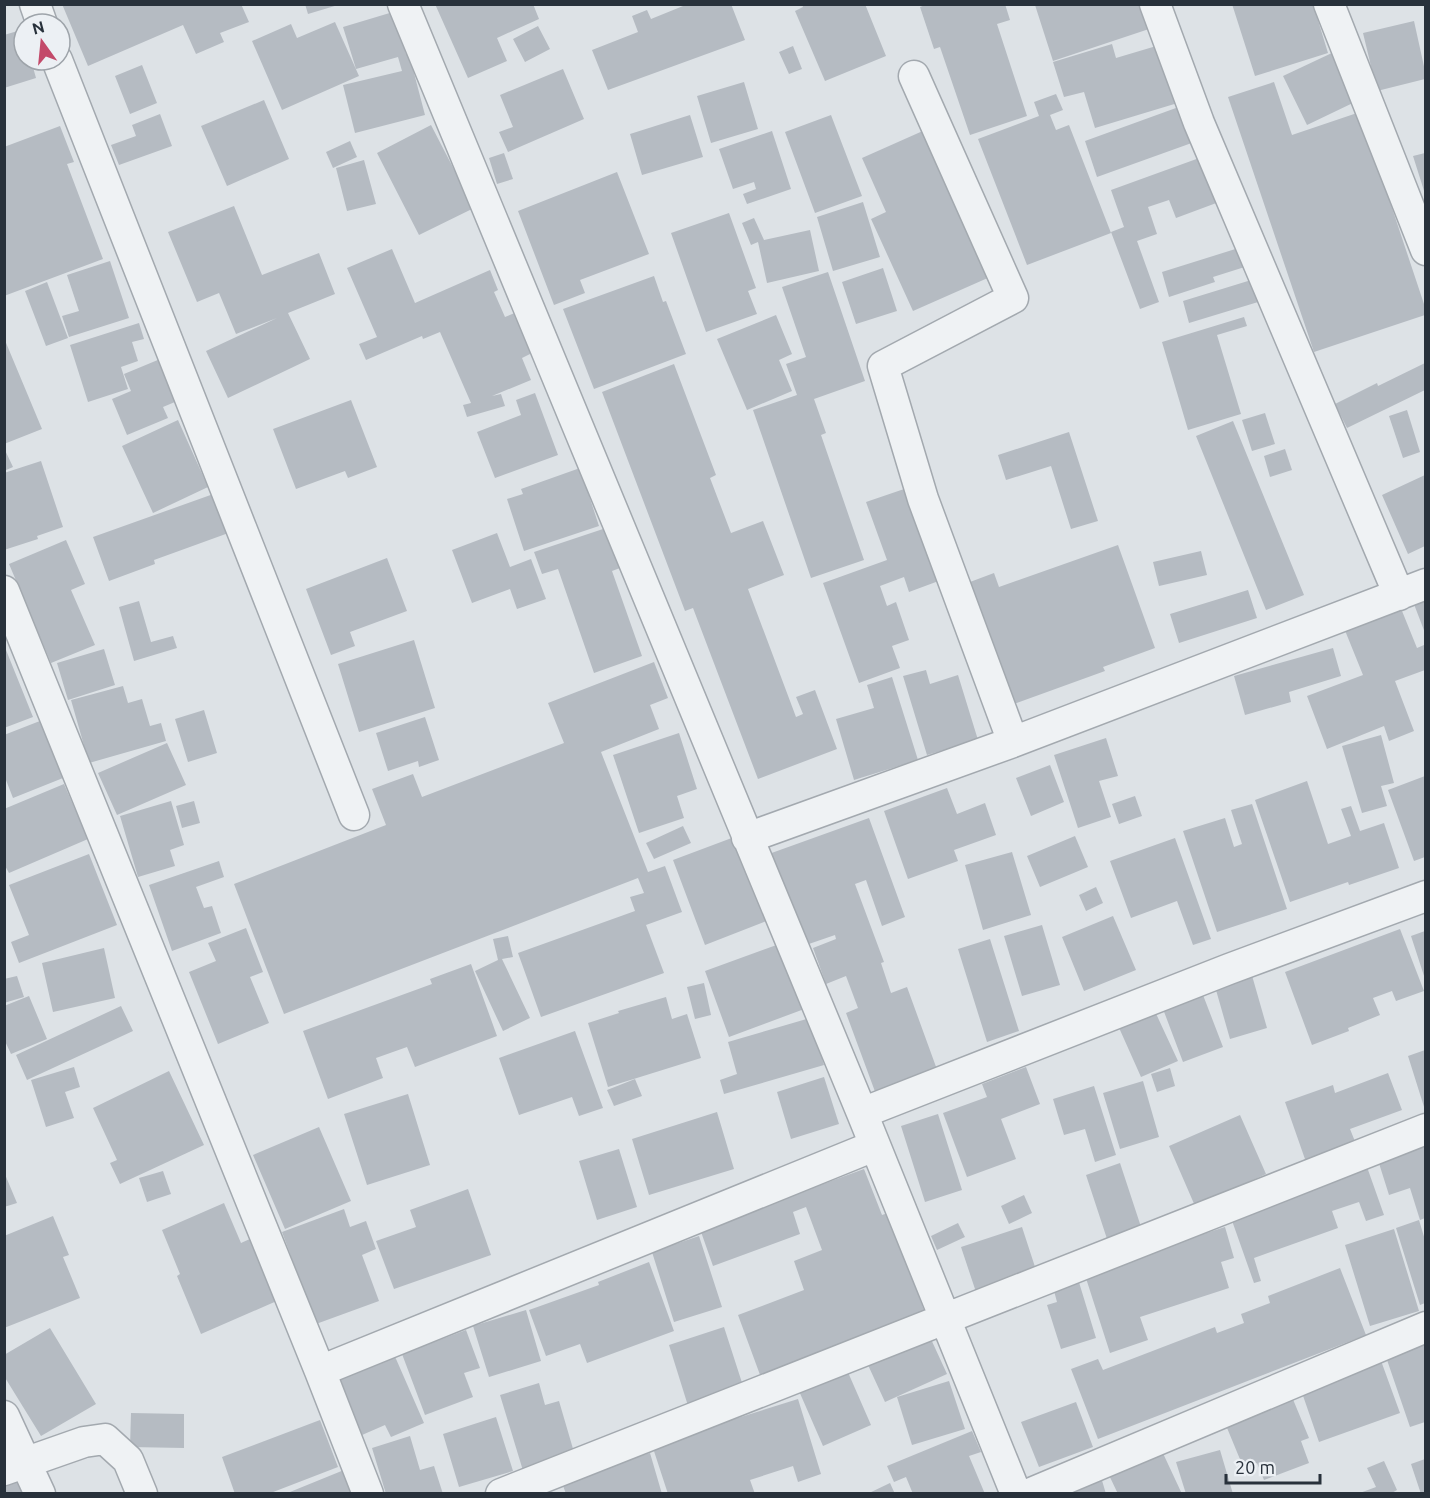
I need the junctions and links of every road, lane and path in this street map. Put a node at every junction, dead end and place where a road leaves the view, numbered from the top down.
1 (403, 4) edge
2 (1155, 4) edge
3 (1329, 4) edge
4 (62, 72) edge
5 (914, 76) dead end
6 (1425, 250) edge
7 (1412, 589) edge
8 (4, 591) edge
9 (1013, 742) junction
10 (354, 814) dead end
11 (747, 838) junction
12 (1425, 896) edge
13 (862, 1113) junction
14 (1425, 1130) edge
15 (874, 1146) junction
16 (944, 1320) junction
17 (1425, 1327) edge
18 (320, 1371) junction
19 (4, 1416) edge
20 (15, 1466) edge
21 (40, 1494) edge
22 (142, 1494) edge
23 (368, 1494) edge
24 (501, 1494) edge
25 (1016, 1494) edge
26 (1029, 1494) edge

1 - 11 street
2 - 7 street
3 - 6 street
4 - 10 street
5 - 9 street
7 - 9 street
8 - 18 street
9 - 11 street
11 - 13 street
12 - 13 street
13 - 15 street
14 - 16 street
15 - 16 street
15 - 18 street
16 - 24 street
16 - 25 street
17 - 26 street
18 - 23 street
19 - 20 street
20 - 21 street
20 - 22 street

